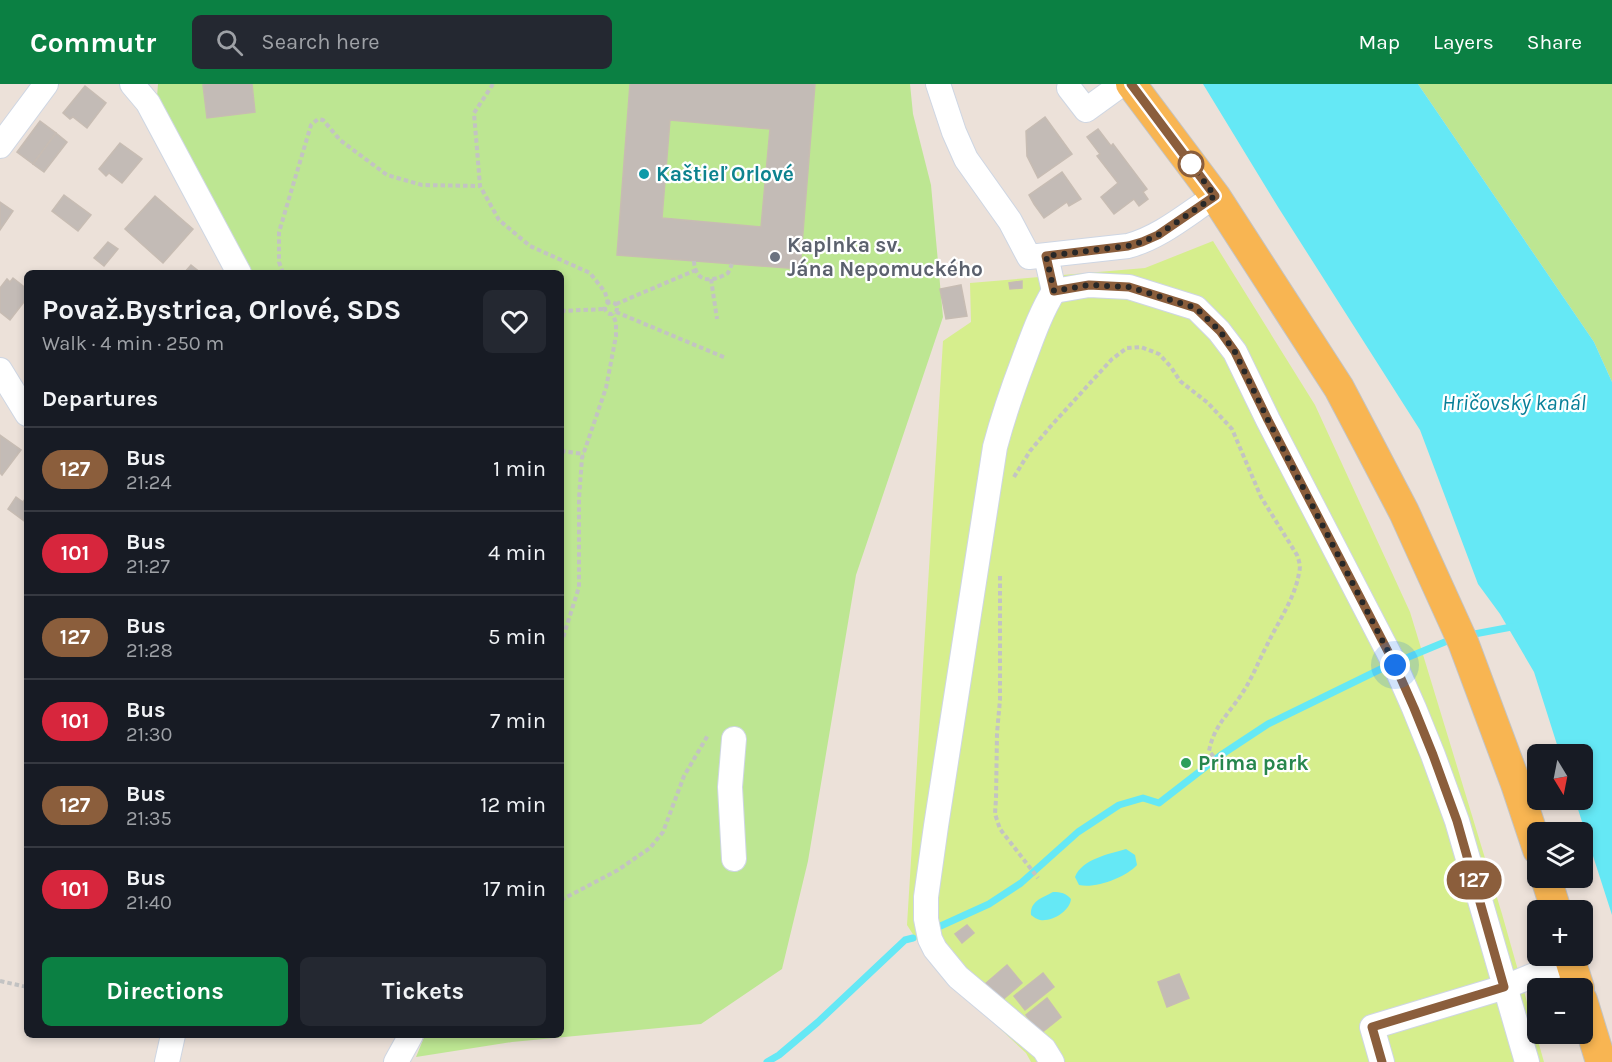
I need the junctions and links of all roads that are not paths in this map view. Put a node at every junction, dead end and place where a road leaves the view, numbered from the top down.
1 (46, 84) edge
2 (132, 84) edge
3 (938, 84) edge
4 (1122, 84) edge
5 (1131, 84) edge
6 (1070, 88) dead end
7 (0, 146) edge
8 (1215, 196) junction
9 (1046, 256) junction
10 (237, 270) edge
11 (1054, 291) junction
12 (0, 370) edge
13 (24, 409) edge
14 (734, 739) dead end
15 (1529, 822) edge
16 (734, 859) dead end
17 (1552, 966) edge
18 (1504, 987) junction
19 (1593, 1036) edge
20 (172, 1038) edge
21 (409, 1038) edge
22 (167, 1062) edge
23 (396, 1062) edge
24 (1052, 1062) edge
25 (1382, 1062) edge
26 (1527, 1062) edge
27 (1601, 1062) edge

1 - 7 street
2 - 10 street
3 - 9 street
4 - 6 street
5 - 8 main road
8 - 9 street
8 - 15 main road
9 - 11 street
11 - 18 street
11 - 24 street
12 - 13 street
14 - 16 street
17 - 18 street
18 - 25 street
18 - 26 street
19 - 27 main road
20 - 22 street
21 - 23 street

